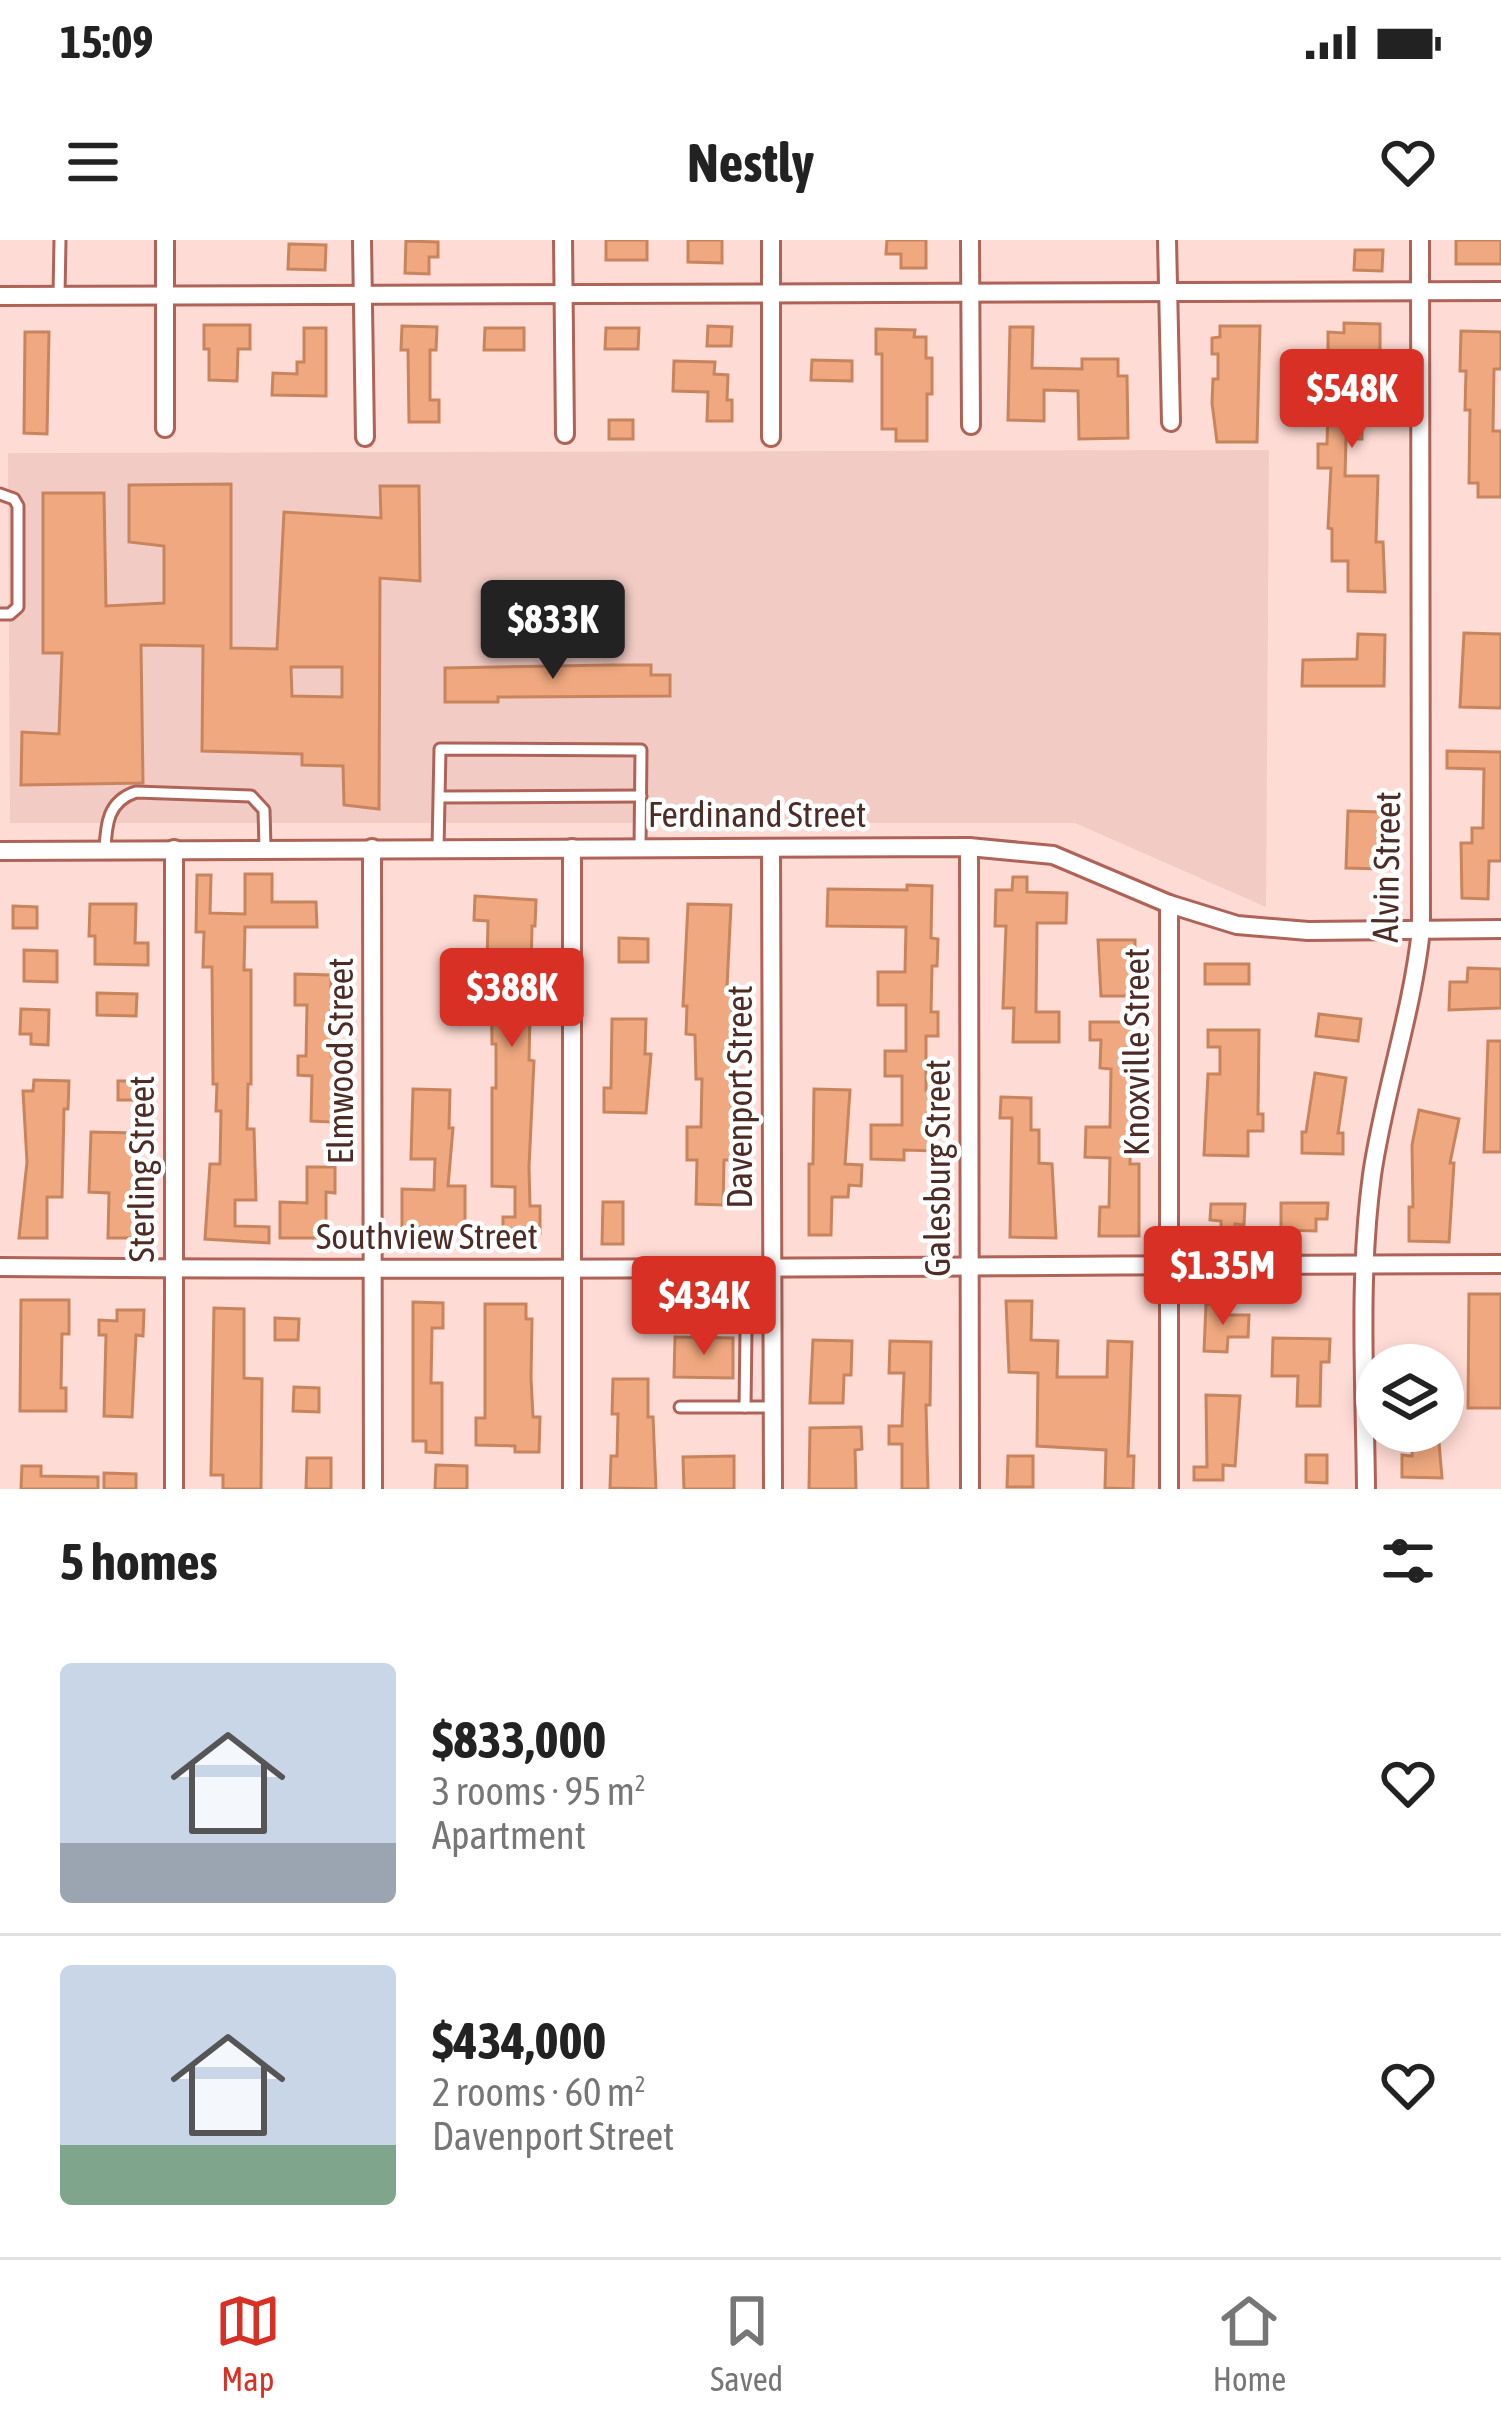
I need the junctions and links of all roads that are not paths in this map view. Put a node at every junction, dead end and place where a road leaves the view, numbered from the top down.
1 (59, 240) edge
2 (165, 240) edge
3 (362, 240) edge
4 (563, 240) edge
5 (771, 240) edge
6 (970, 240) edge
7 (1167, 240) edge
8 (1420, 240) edge
9 (1420, 291) junction
10 (1501, 291) edge
11 (165, 292) junction
12 (563, 292) junction
13 (772, 292) junction
14 (971, 292) junction
15 (1168, 293) junction
16 (363, 294) junction
17 (59, 295) junction
18 (0, 296) edge
19 (1171, 422) dead end
20 (971, 425) dead end
21 (164, 428) dead end
22 (565, 434) dead end
23 (365, 437) dead end
24 (771, 437) dead end
25 (0, 494) edge
26 (0, 614) edge
27 (641, 796) junction
28 (440, 797) junction
29 (969, 847) junction
30 (265, 848) junction
31 (372, 848) junction
32 (572, 848) junction
33 (640, 848) junction
34 (772, 848) junction
35 (174, 849) junction
36 (438, 849) junction
37 (105, 850) junction
38 (0, 851) edge
39 (1169, 904) junction
40 (1501, 929) edge
41 (1421, 931) junction
42 (1169, 1263) junction
43 (1364, 1264) junction
44 (1501, 1264) edge
45 (970, 1265) junction
46 (0, 1267) edge
47 (174, 1268) junction
48 (682, 1268) junction
49 (772, 1268) junction
50 (572, 1269) junction
51 (373, 1272) junction
52 (772, 1329) junction
53 (746, 1330) junction
54 (680, 1407) dead end
55 (745, 1407) junction
56 (772, 1407) junction
57 (174, 1489) edge
58 (374, 1489) edge
59 (572, 1489) edge
60 (773, 1489) edge
61 (970, 1489) edge
62 (1169, 1489) edge
63 (1366, 1489) edge

1 - 17 lane
2 - 11 street
3 - 16 street
4 - 12 street
5 - 13 street
6 - 14 street
7 - 15 street
8 - 9 street, Alvin Street
9 - 10 street
9 - 15 street
9 - 41 street, Alvin Street
11 - 16 street
11 - 17 street
11 - 21 street
12 - 13 street
12 - 16 street
12 - 22 street
13 - 14 street
13 - 24 street
14 - 15 street
14 - 20 street
15 - 19 street
16 - 23 street
17 - 18 street
25 - 26 lane
27 - 28 lane
27 - 28 lane
27 - 33 lane
28 - 36 lane
29 - 34 street, Ferdinand Street
29 - 39 street, Ferdinand Street
29 - 45 street, Galesburg Street
30 - 31 street, Ferdinand Street
30 - 35 street, Ferdinand Street
30 - 37 lane
31 - 36 street, Ferdinand Street
31 - 51 street, Elmwood Street
32 - 33 street, Ferdinand Street
32 - 36 street, Ferdinand Street
32 - 50 street
33 - 34 street, Ferdinand Street
34 - 49 street, Davenport Street
35 - 37 street, Ferdinand Street
35 - 47 street, Sterling Street
37 - 38 street, Ferdinand Street
39 - 41 street, Ferdinand Street
39 - 42 street, Knoxville Street
40 - 41 street, Ferdinand Street
41 - 43 street, Alvin Street
42 - 43 street, Southview Street
42 - 45 street, Southview Street
42 - 62 street, Knoxville Street
43 - 44 street, Southview Street
43 - 63 street, Alvin Street
45 - 49 street, Southview Street
45 - 61 street, Galesburg Street
46 - 47 street, Southview Street
47 - 51 street, Southview Street
47 - 57 street, Sterling Street
48 - 49 street, Southview Street
48 - 50 street, Southview Street
48 - 53 lane
49 - 52 street, Davenport Street
50 - 51 street, Southview Street
50 - 59 street
51 - 58 street, Elmwood Street
52 - 53 lane
52 - 56 street, Davenport Street
53 - 55 lane
54 - 55 lane
55 - 56 lane
56 - 60 street, Davenport Street

